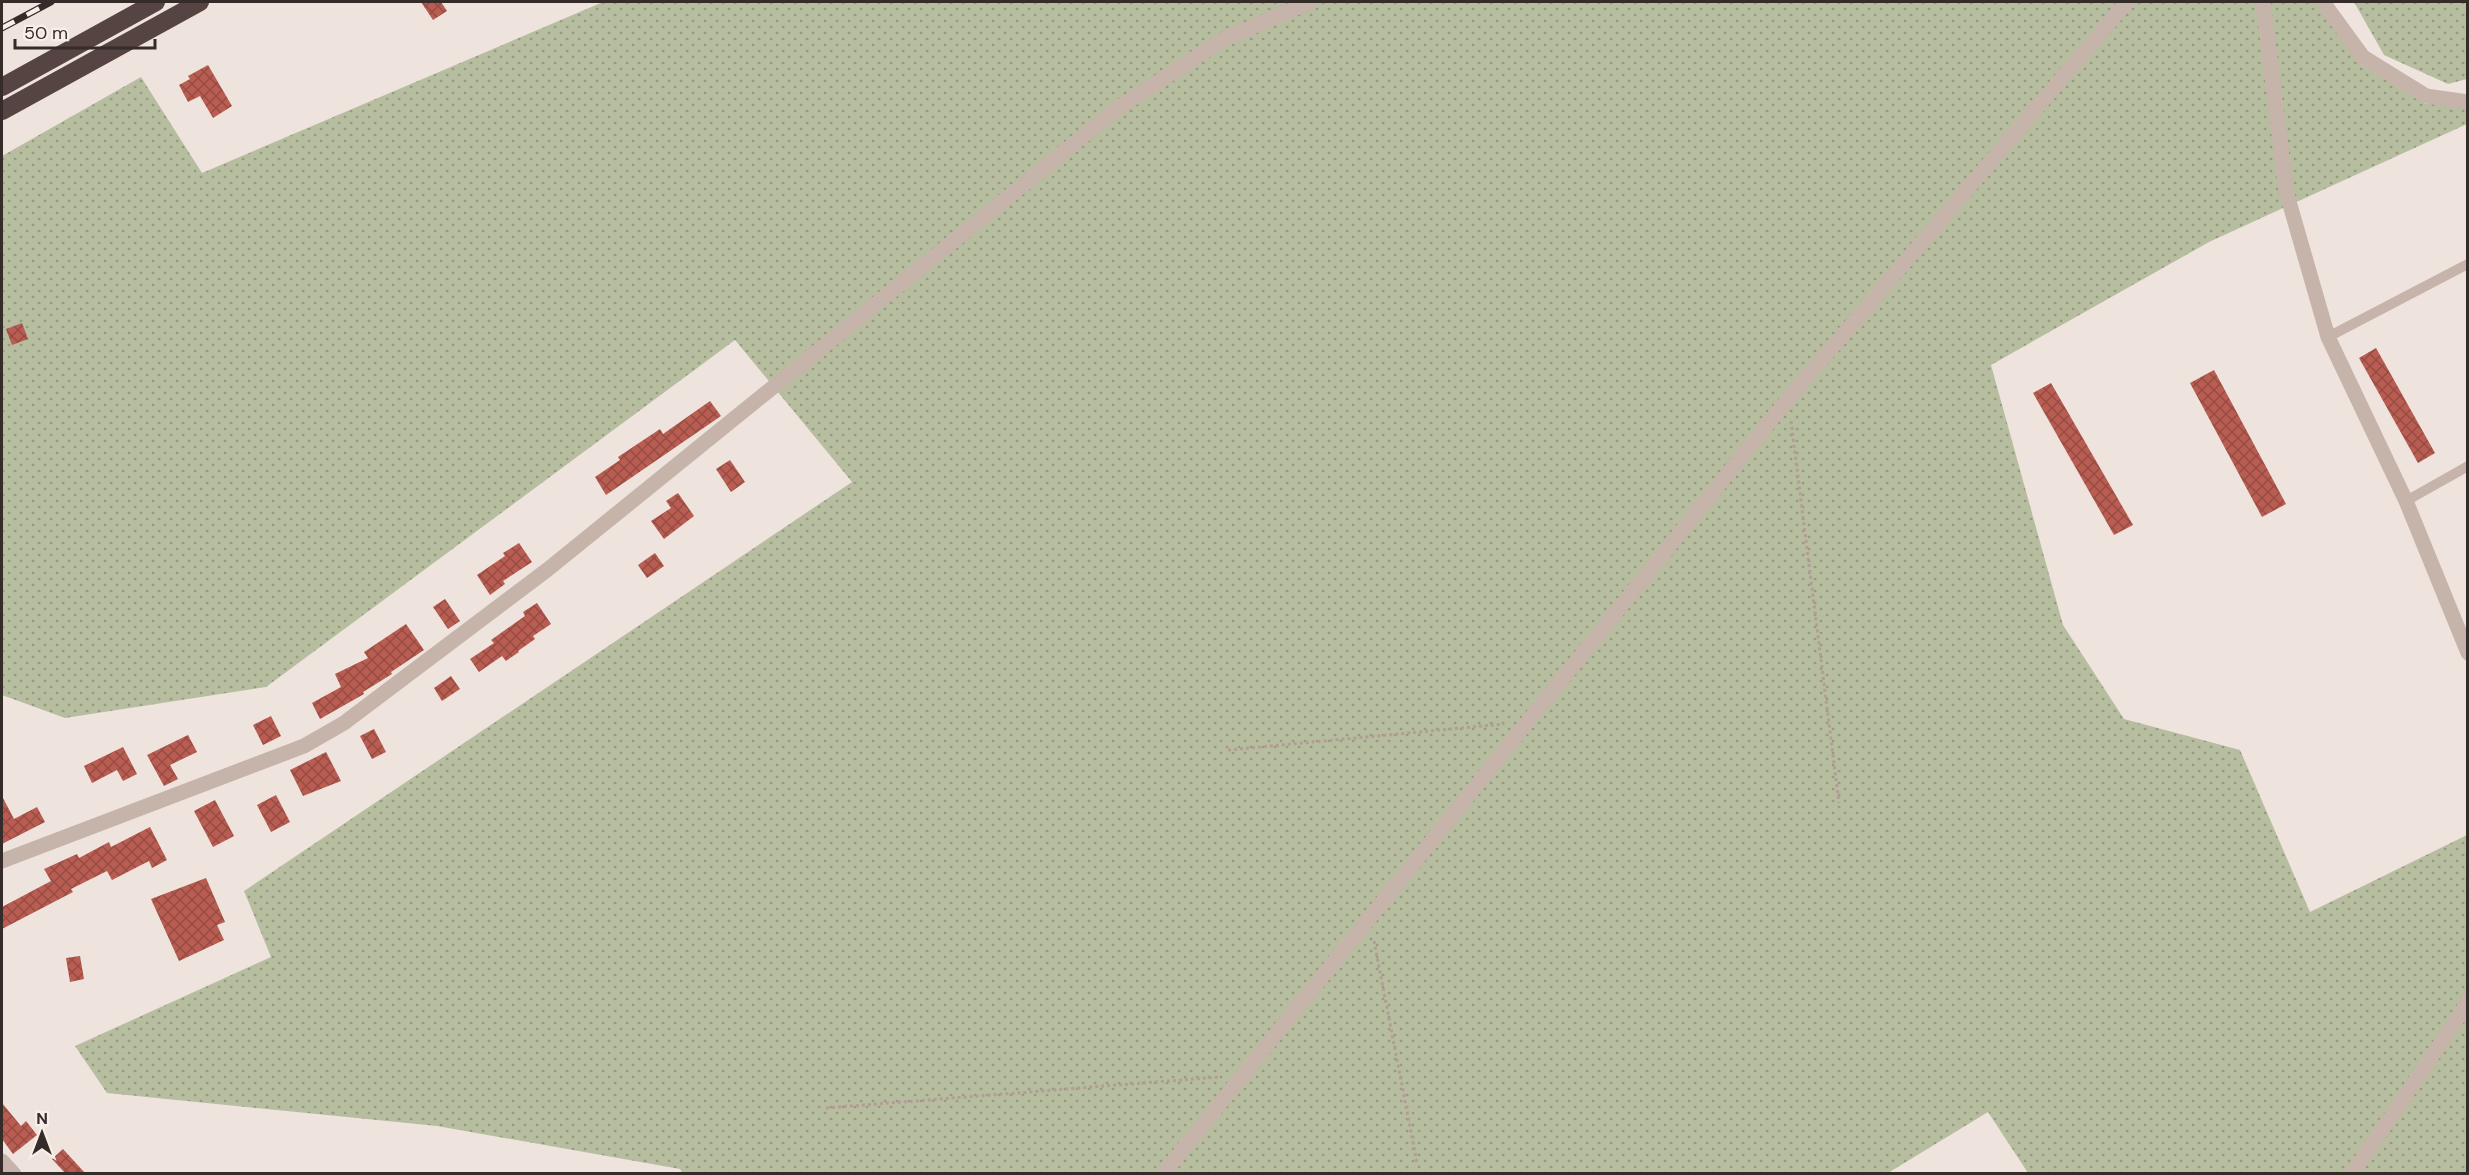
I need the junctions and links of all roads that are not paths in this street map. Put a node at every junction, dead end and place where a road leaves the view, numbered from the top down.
1 (200, 2) edge
2 (1310, 2) edge
3 (2127, 2) edge
4 (2263, 2) edge
5 (2324, 2) edge
6 (149, 3) edge
7 (158, 25) junction
8 (2, 87) edge
9 (2468, 102) edge
10 (2, 111) edge
11 (2468, 264) edge
12 (2328, 337) junction
13 (2468, 466) edge
14 (2406, 501) junction
15 (2468, 653) edge
16 (2, 861) edge
17 (2468, 1000) edge
18 (2, 1161) edge
19 (15, 1173) edge
20 (1163, 1173) edge
21 (2352, 1173) edge

1 - 7 highway
2 - 16 street
3 - 20 street
4 - 12 street
5 - 9 street
6 - 7 street
6 - 8 highway
7 - 10 highway
11 - 12 lane
12 - 14 street
13 - 14 lane
14 - 15 street
17 - 21 street
18 - 19 street

